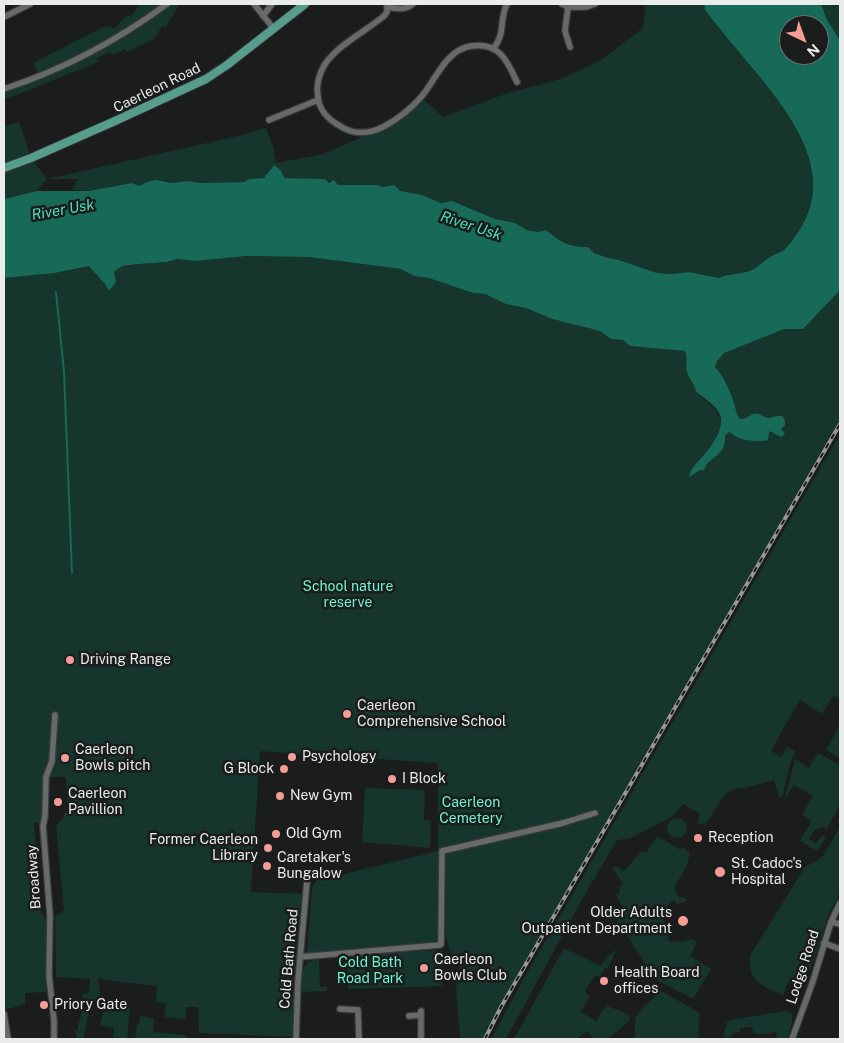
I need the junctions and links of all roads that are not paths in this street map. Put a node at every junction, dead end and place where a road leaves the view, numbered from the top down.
1 (30, 4) edge
2 (167, 4) edge
3 (254, 4) edge
4 (272, 4) edge
5 (305, 4) edge
6 (414, 4) edge
7 (507, 4) edge
8 (595, 4) edge
9 (565, 5) edge
10 (388, 6) edge
11 (263, 16) junction
12 (4, 17) edge
13 (274, 29) junction
14 (566, 35) junction
15 (557, 36) dead end
16 (570, 46) dead end
17 (494, 48) junction
18 (517, 82) dead end
19 (4, 88) edge
20 (318, 100) junction
21 (269, 120) dead end
22 (4, 168) edge
23 (55, 714) dead end
24 (595, 813) dead end
25 (307, 881) dead end
26 (840, 903) edge
27 (831, 922) junction
28 (840, 924) edge
29 (824, 943) junction
30 (840, 950) edge
31 (300, 957) junction
32 (340, 1009) dead end
33 (4, 1014) edge
34 (409, 1016) dead end
35 (8, 1039) edge
36 (54, 1039) edge
37 (296, 1039) edge
38 (359, 1039) edge
39 (421, 1039) edge
40 (792, 1039) edge

1 - 12 street
2 - 19 street
3 - 11 street
4 - 11 street
5 - 13 main road, Caerleon Road
6 - 10 street
7 - 17 street
8 - 9 street
9 - 14 street
10 - 20 street
11 - 13 street
13 - 22 main road, Caerleon Road
14 - 15 street
14 - 16 street
17 - 18 street
17 - 20 street
20 - 21 street
23 - 36 street, Broadway
24 - 31 street
25 - 31 street, Cold Bath Road
26 - 27 street, Lodge Road
27 - 28 street
27 - 29 street, Lodge Road
29 - 30 street
29 - 40 street, Lodge Road
31 - 37 street, Cold Bath Road
32 - 38 street
33 - 35 street
34 - 39 street

